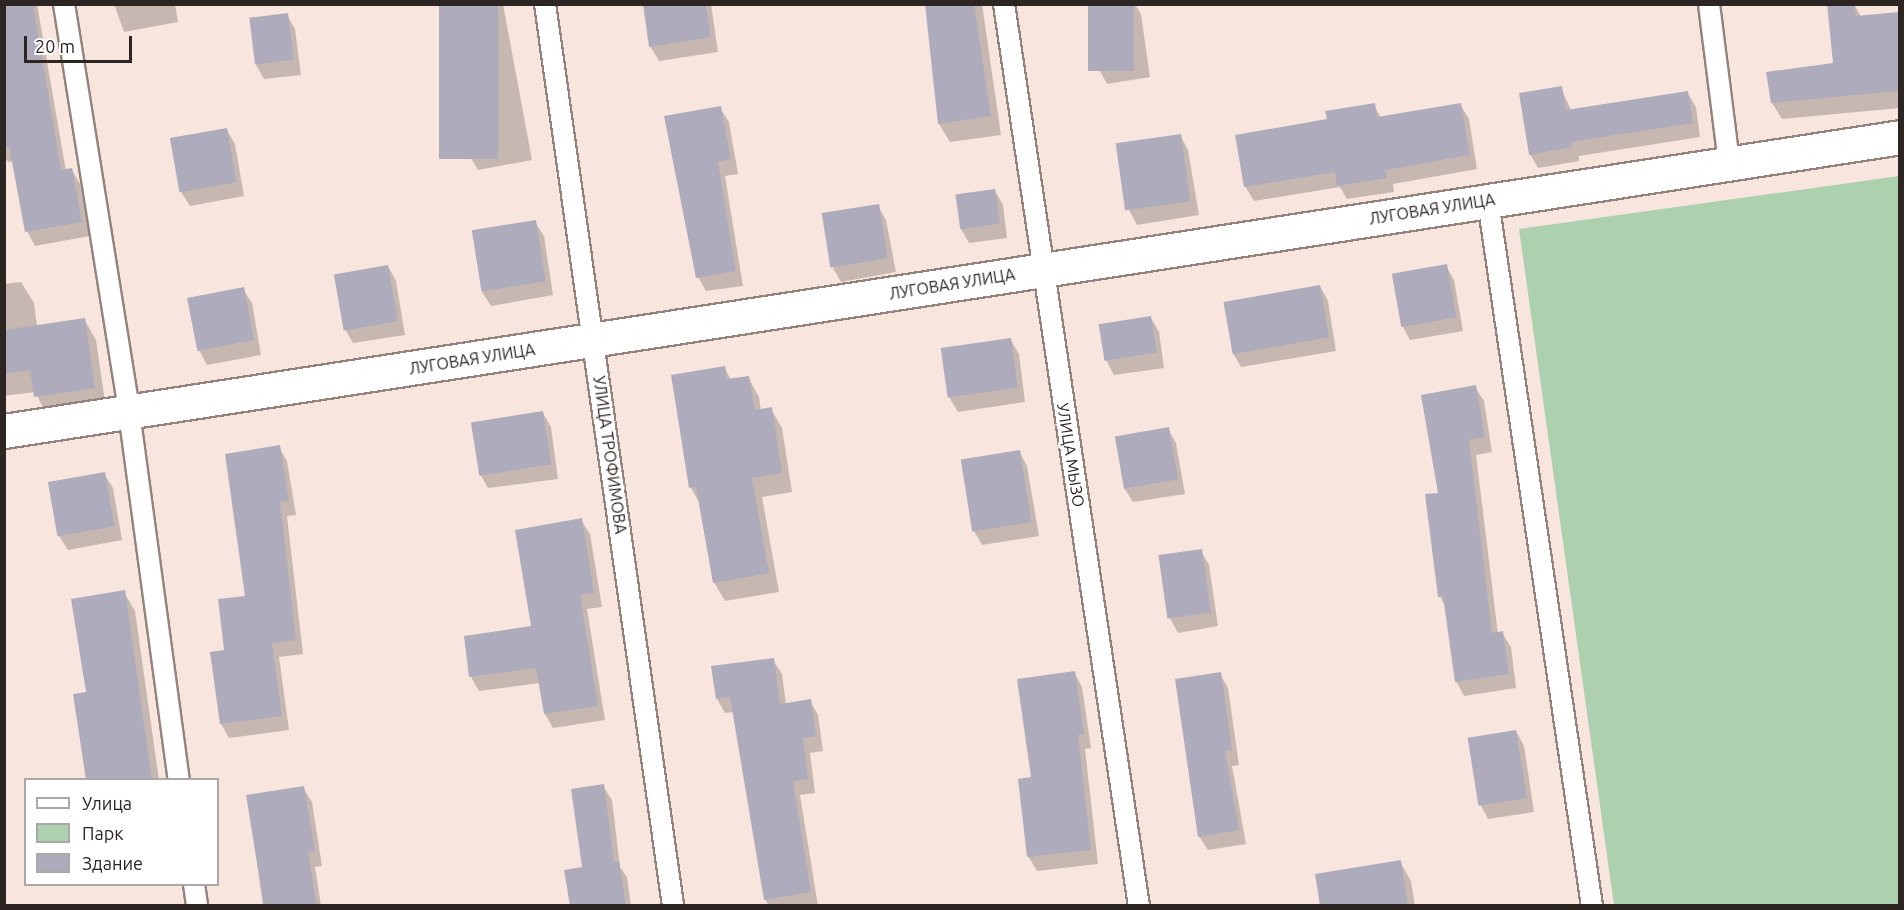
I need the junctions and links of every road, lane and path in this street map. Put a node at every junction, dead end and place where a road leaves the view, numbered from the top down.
1 (64, 4) edge
2 (545, 4) edge
3 (1004, 4) edge
4 (1709, 4) edge
5 (1899, 137) edge
6 (1729, 163) junction
7 (1488, 201) junction
8 (1043, 270) junction
9 (594, 340) junction
10 (129, 412) junction
11 (4, 431) edge
12 (179, 778) edge
13 (194, 886) edge
14 (196, 906) edge
15 (673, 906) edge
16 (1139, 906) edge
17 (1592, 906) edge

1 - 10 lane
2 - 9 lane, УЛИЦА ТРОФИМОВА
3 - 8 lane, УЛИЦА МЫЗО
4 - 6 lane
5 - 6 street, ЛУГОВАЯ УЛИЦА
6 - 7 street, ЛУГОВАЯ УЛИЦА
7 - 8 street, ЛУГОВАЯ УЛИЦА
7 - 17 lane
8 - 9 street, ЛУГОВАЯ УЛИЦА
8 - 16 lane, УЛИЦА МЫЗО
9 - 10 street, ЛУГОВАЯ УЛИЦА
9 - 15 lane, УЛИЦА ТРОФИМОВА
10 - 11 street, ЛУГОВАЯ УЛИЦА
10 - 12 lane
13 - 14 lane

